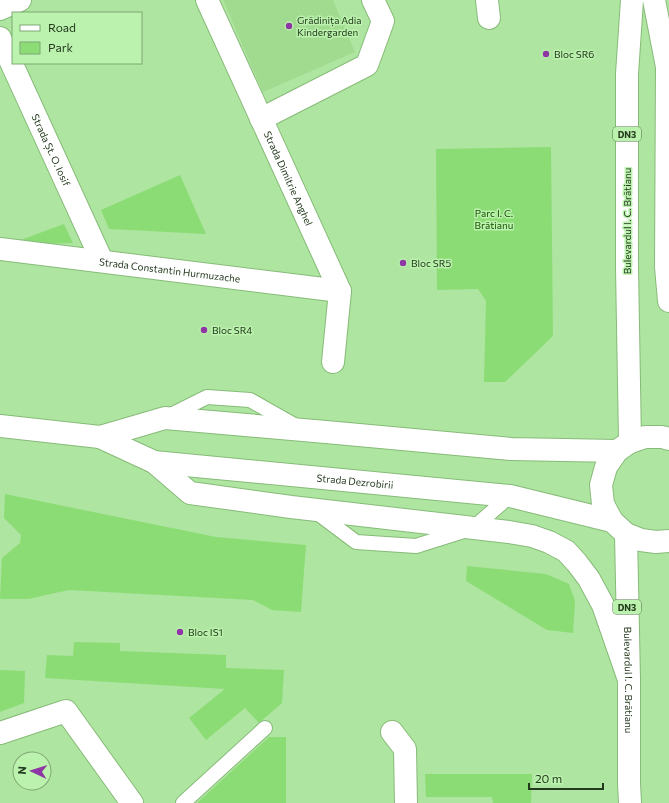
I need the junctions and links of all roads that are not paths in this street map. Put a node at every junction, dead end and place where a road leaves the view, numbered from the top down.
1 (20, 0) edge
2 (207, 0) edge
3 (373, 0) edge
4 (632, 0) edge
5 (654, 0) edge
6 (0, 9) edge
7 (0, 38) edge
8 (668, 67) edge
9 (261, 119) junction
10 (0, 249) edge
11 (102, 261) junction
12 (667, 273) edge
13 (340, 291) junction
14 (669, 301) edge
15 (333, 362) dead end
16 (0, 426) edge
17 (100, 437) junction
18 (669, 439) edge
19 (624, 447) junction
20 (154, 462) junction
21 (510, 496) junction
22 (473, 528) junction
23 (619, 528) junction
24 (669, 540) edge
25 (629, 680) junction
26 (265, 728) dead end
27 (392, 732) dead end
28 (0, 733) edge
29 (132, 803) edge
30 (183, 803) edge
31 (406, 803) edge
32 (630, 803) edge

1 - 6 main road
2 - 9 main road, Strada Dimitrie Anghel
3 - 9 main road
4 - 19 main road, Bulevardul I. C. Brătianu / DN3
5 - 8 main road
7 - 11 main road, Strada Șt. O. Iosif
8 - 12 main road
9 - 13 main road, Strada Dimitrie Anghel
10 - 11 main road, Strada Constantin Hurmuzache
11 - 13 main road, Strada Constantin Hurmuzache
12 - 14 main road
13 - 15 main road
16 - 17 main road, Strada Dezrobirii
17 - 19 main road, Strada Dezrobirii
17 - 20 main road, Strada Dezrobirii
18 - 19 main road, Strada Dezrobirii
19 - 23 main road, DN3
20 - 21 main road, Strada Dezrobirii
20 - 22 main road
21 - 22 lane
21 - 23 main road, Strada Dezrobirii
22 - 25 main road
23 - 24 main road, Strada Dezrobirii
23 - 25 main road, Bulevardul I. C. Brătianu / DN3
25 - 32 main road, Bulevardul I. C. Brătianu / DN3
26 - 30 lane
27 - 31 main road
28 - 29 main road

